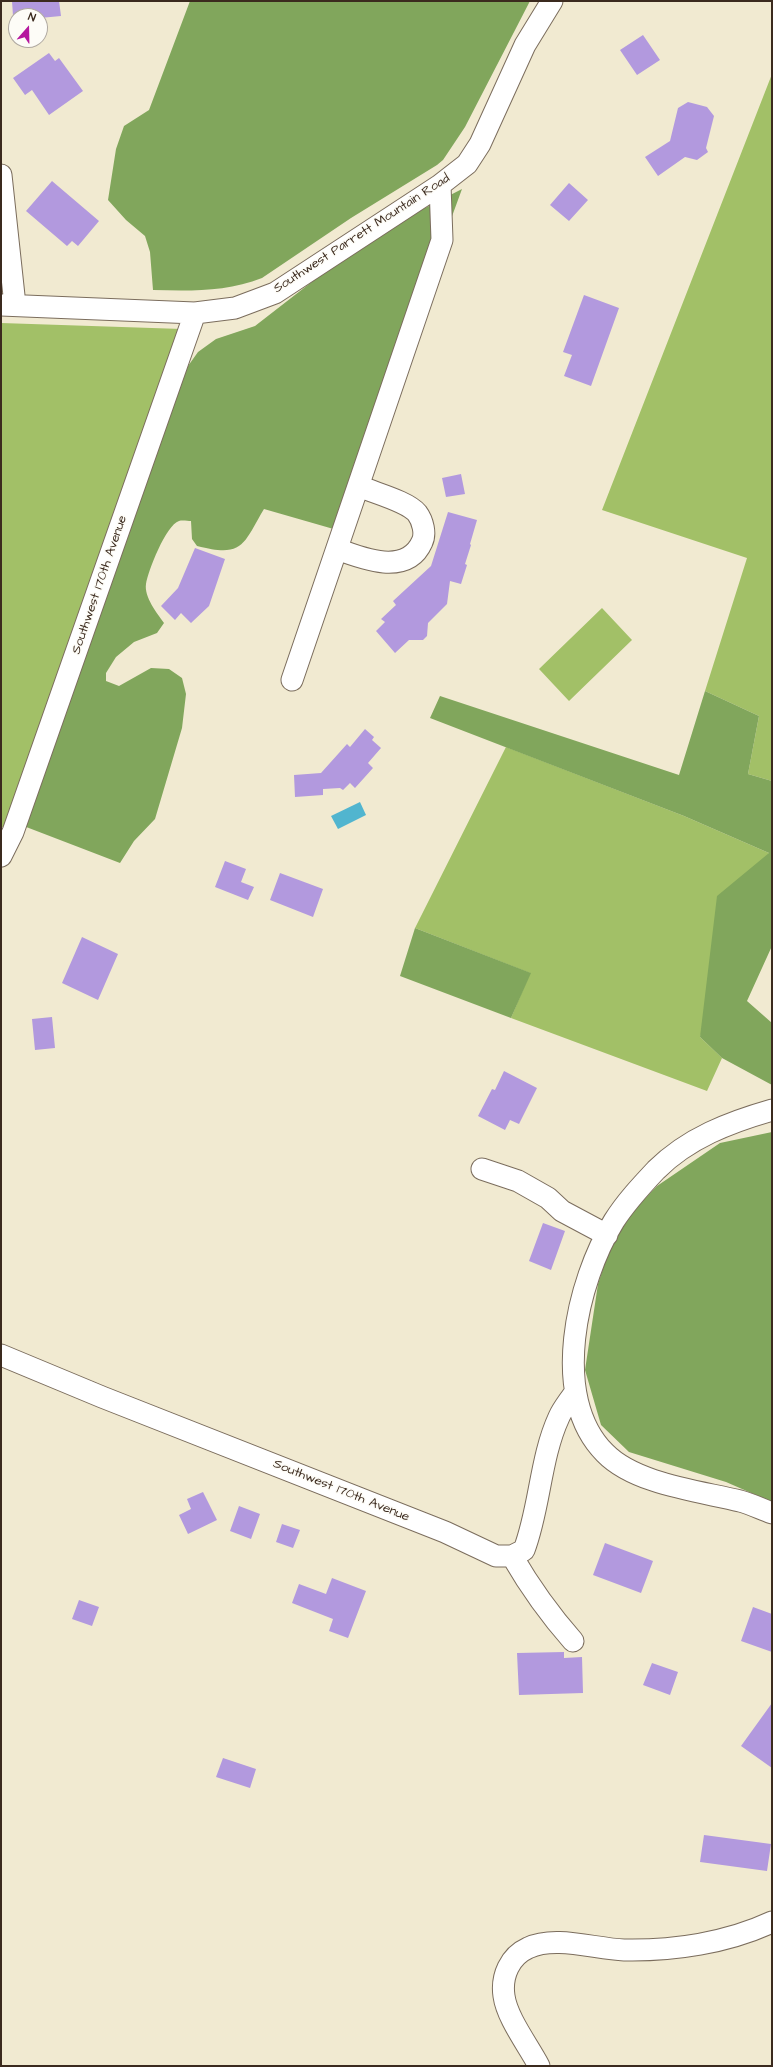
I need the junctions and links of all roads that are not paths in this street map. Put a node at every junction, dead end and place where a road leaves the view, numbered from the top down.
1 (552, 1) edge
2 (1, 175) edge
3 (440, 185) junction
4 (8, 305) edge
5 (195, 313) junction
6 (359, 486) junction
7 (338, 549) junction
8 (292, 680) dead end
9 (1, 856) edge
10 (772, 1110) edge
11 (482, 1169) dead end
12 (607, 1235) junction
13 (1, 1355) edge
14 (575, 1392) junction
15 (772, 1513) edge
16 (512, 1556) junction
17 (573, 1641) dead end
18 (772, 1922) edge
19 (538, 2066) edge

1 - 3 street, Southwest Parrett Mountain Road
2 - 4 street
3 - 5 street, Southwest Parrett Mountain Road
3 - 6 street
4 - 5 street, Southwest Parrett Mountain Road
5 - 9 street, Southwest 170th Avenue
6 - 7 street
6 - 7 street
7 - 8 street
10 - 12 street
11 - 12 street
12 - 14 street
13 - 16 street, Southwest 170th Avenue
14 - 15 street
14 - 16 street
16 - 17 street
18 - 19 street

